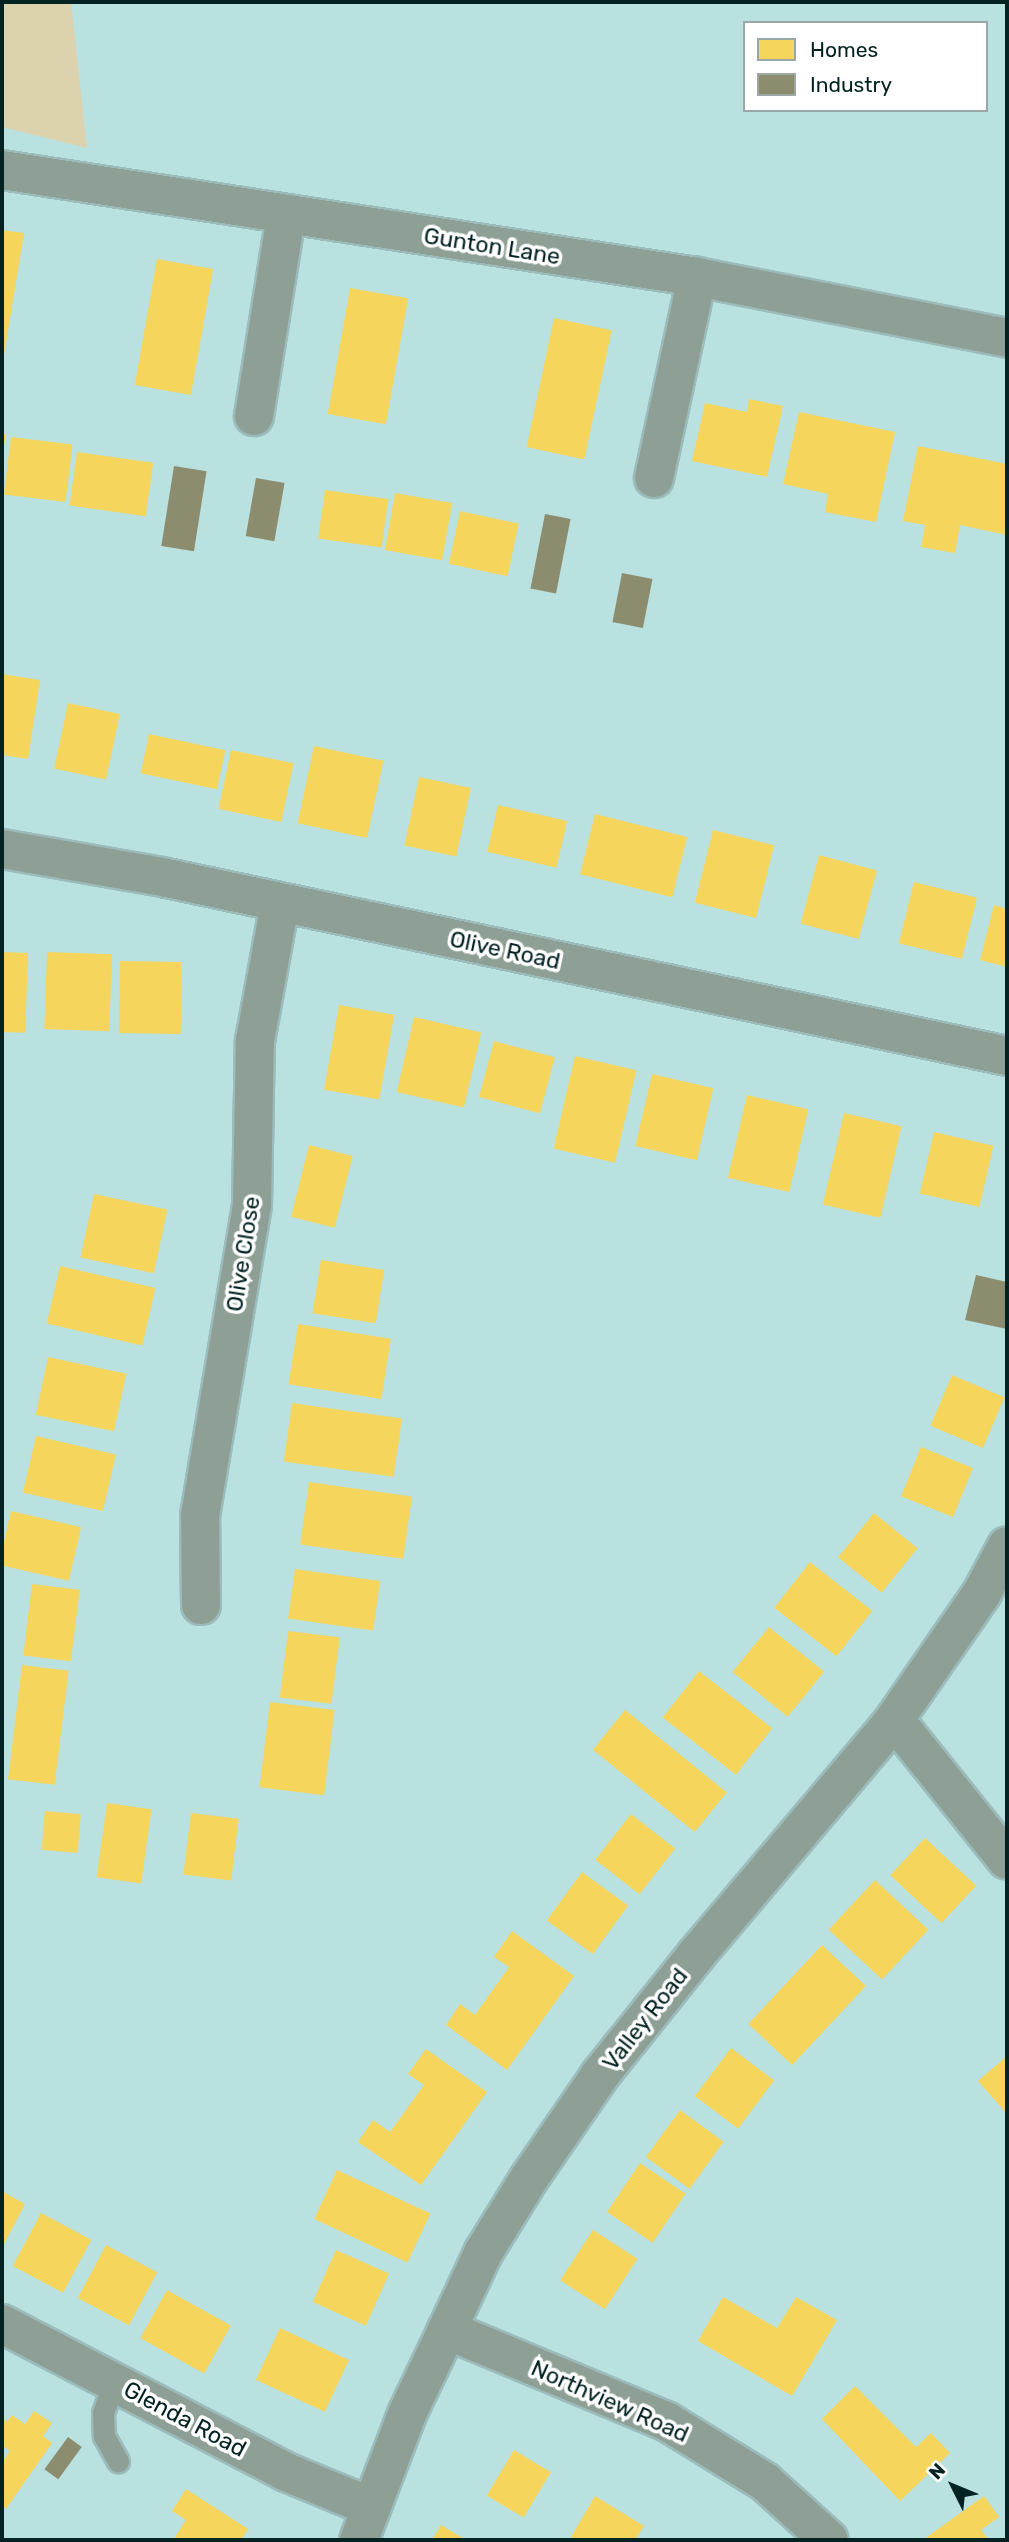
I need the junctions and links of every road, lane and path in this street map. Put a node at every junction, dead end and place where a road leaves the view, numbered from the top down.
1 (2, 170) edge
2 (286, 216) junction
3 (697, 277) junction
4 (1007, 338) edge
5 (254, 416) dead end
6 (654, 478) dead end
7 (2, 849) edge
8 (280, 903) junction
9 (1007, 1056) edge
10 (1007, 1545) edge
11 (201, 1605) dead end
12 (892, 1723) junction
13 (1007, 1860) edge
14 (2, 2324) edge
15 (447, 2330) junction
16 (114, 2381) junction
17 (118, 2461) dead end
18 (365, 2524) edge
19 (829, 2540) edge

1 - 2 street, Gunton Lane
2 - 3 street, Gunton Lane
2 - 5 street
3 - 4 street, Gunton Lane
3 - 6 street
7 - 8 street, Olive Road
8 - 9 street, Olive Road
8 - 11 street, Olive Close
10 - 12 street, Valley Road
12 - 13 street
12 - 15 street, Valley Road
14 - 16 street, Glenda Road
15 - 18 street, Valley Road
15 - 19 street, Northview Road
16 - 17 lane
16 - 18 street, Glenda Road

